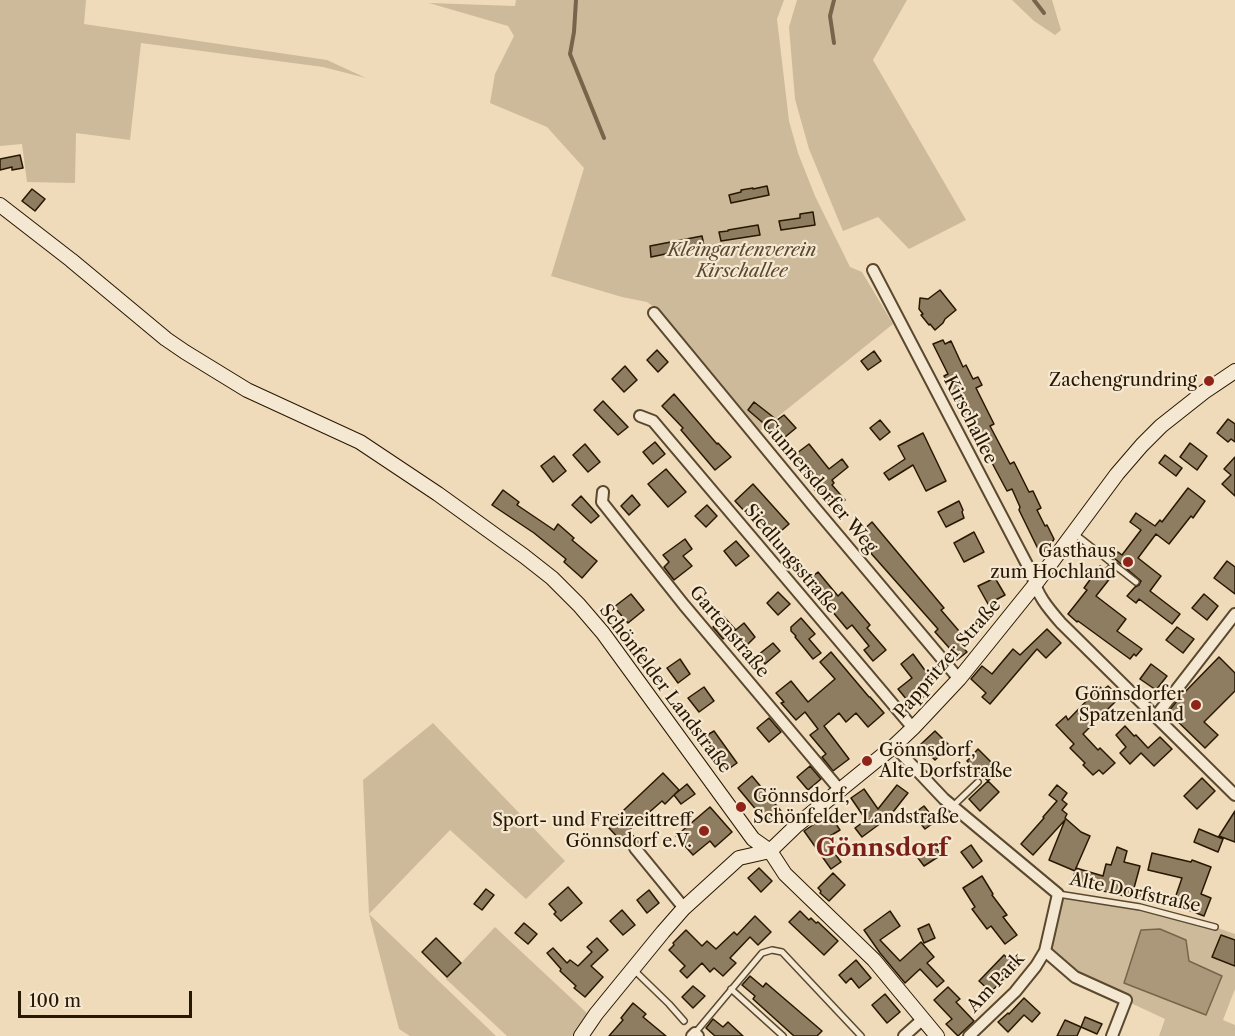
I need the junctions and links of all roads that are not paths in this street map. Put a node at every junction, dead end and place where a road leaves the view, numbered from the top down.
1 (0, 205) edge
2 (873, 270) dead end
3 (654, 313) dead end
4 (1235, 371) edge
5 (640, 416) dead end
6 (603, 492) dead end
7 (1073, 533) junction
8 (1136, 582) dead end
9 (1034, 586) junction
10 (1235, 614) edge
11 (959, 680) junction
12 (1156, 716) junction
13 (913, 728) junction
14 (894, 746) junction
15 (978, 782) dead end
16 (839, 789) junction
17 (1235, 795) edge
18 (953, 806) junction
19 (636, 848) dead end
20 (770, 851) junction
21 (1058, 894) junction
22 (684, 908) junction
23 (1212, 926) dead end
24 (1046, 951) junction
25 (633, 969) junction
26 (731, 989) junction
27 (923, 1019) junction
28 (684, 1021) dead end
29 (695, 1035) edge
30 (581, 1036) edge
31 (783, 1036) edge
32 (861, 1036) edge
33 (904, 1036) edge
34 (937, 1036) edge
35 (969, 1036) edge
36 (1112, 1036) edge

1 - 20 street, Schönfelder Landstraße
2 - 9 street, Kirschallee
3 - 11 street, Cunnersdorfer Weg
4 - 7 street, Pappritzer Straße
5 - 13 street, Siedlungsstraße
6 - 16 street, Gartenstraße
7 - 8 lane
7 - 9 street, Pappritzer Straße
9 - 11 street, Pappritzer Straße
9 - 12 street, Kirschallee
10 - 12 street
11 - 13 street, Pappritzer Straße
12 - 17 street, Kirschallee
13 - 14 street, Pappritzer Straße
14 - 16 street, Pappritzer Straße
14 - 18 street, Alte Dorfstraße
15 - 18 lane
16 - 20 street, Pappritzer Straße
18 - 21 street, Alte Dorfstraße
19 - 22 street
20 - 22 street
20 - 27 street, Schönfelder Landstraße
21 - 23 lane, Alte Dorfstraße
21 - 24 street, Am Park
22 - 25 street
24 - 35 street, Am Park
24 - 36 street, Am Park
25 - 28 lane
25 - 30 street
26 - 29 lane
26 - 31 lane
26 - 32 lane
27 - 33 street
27 - 34 street, Schönfelder Landstraße

